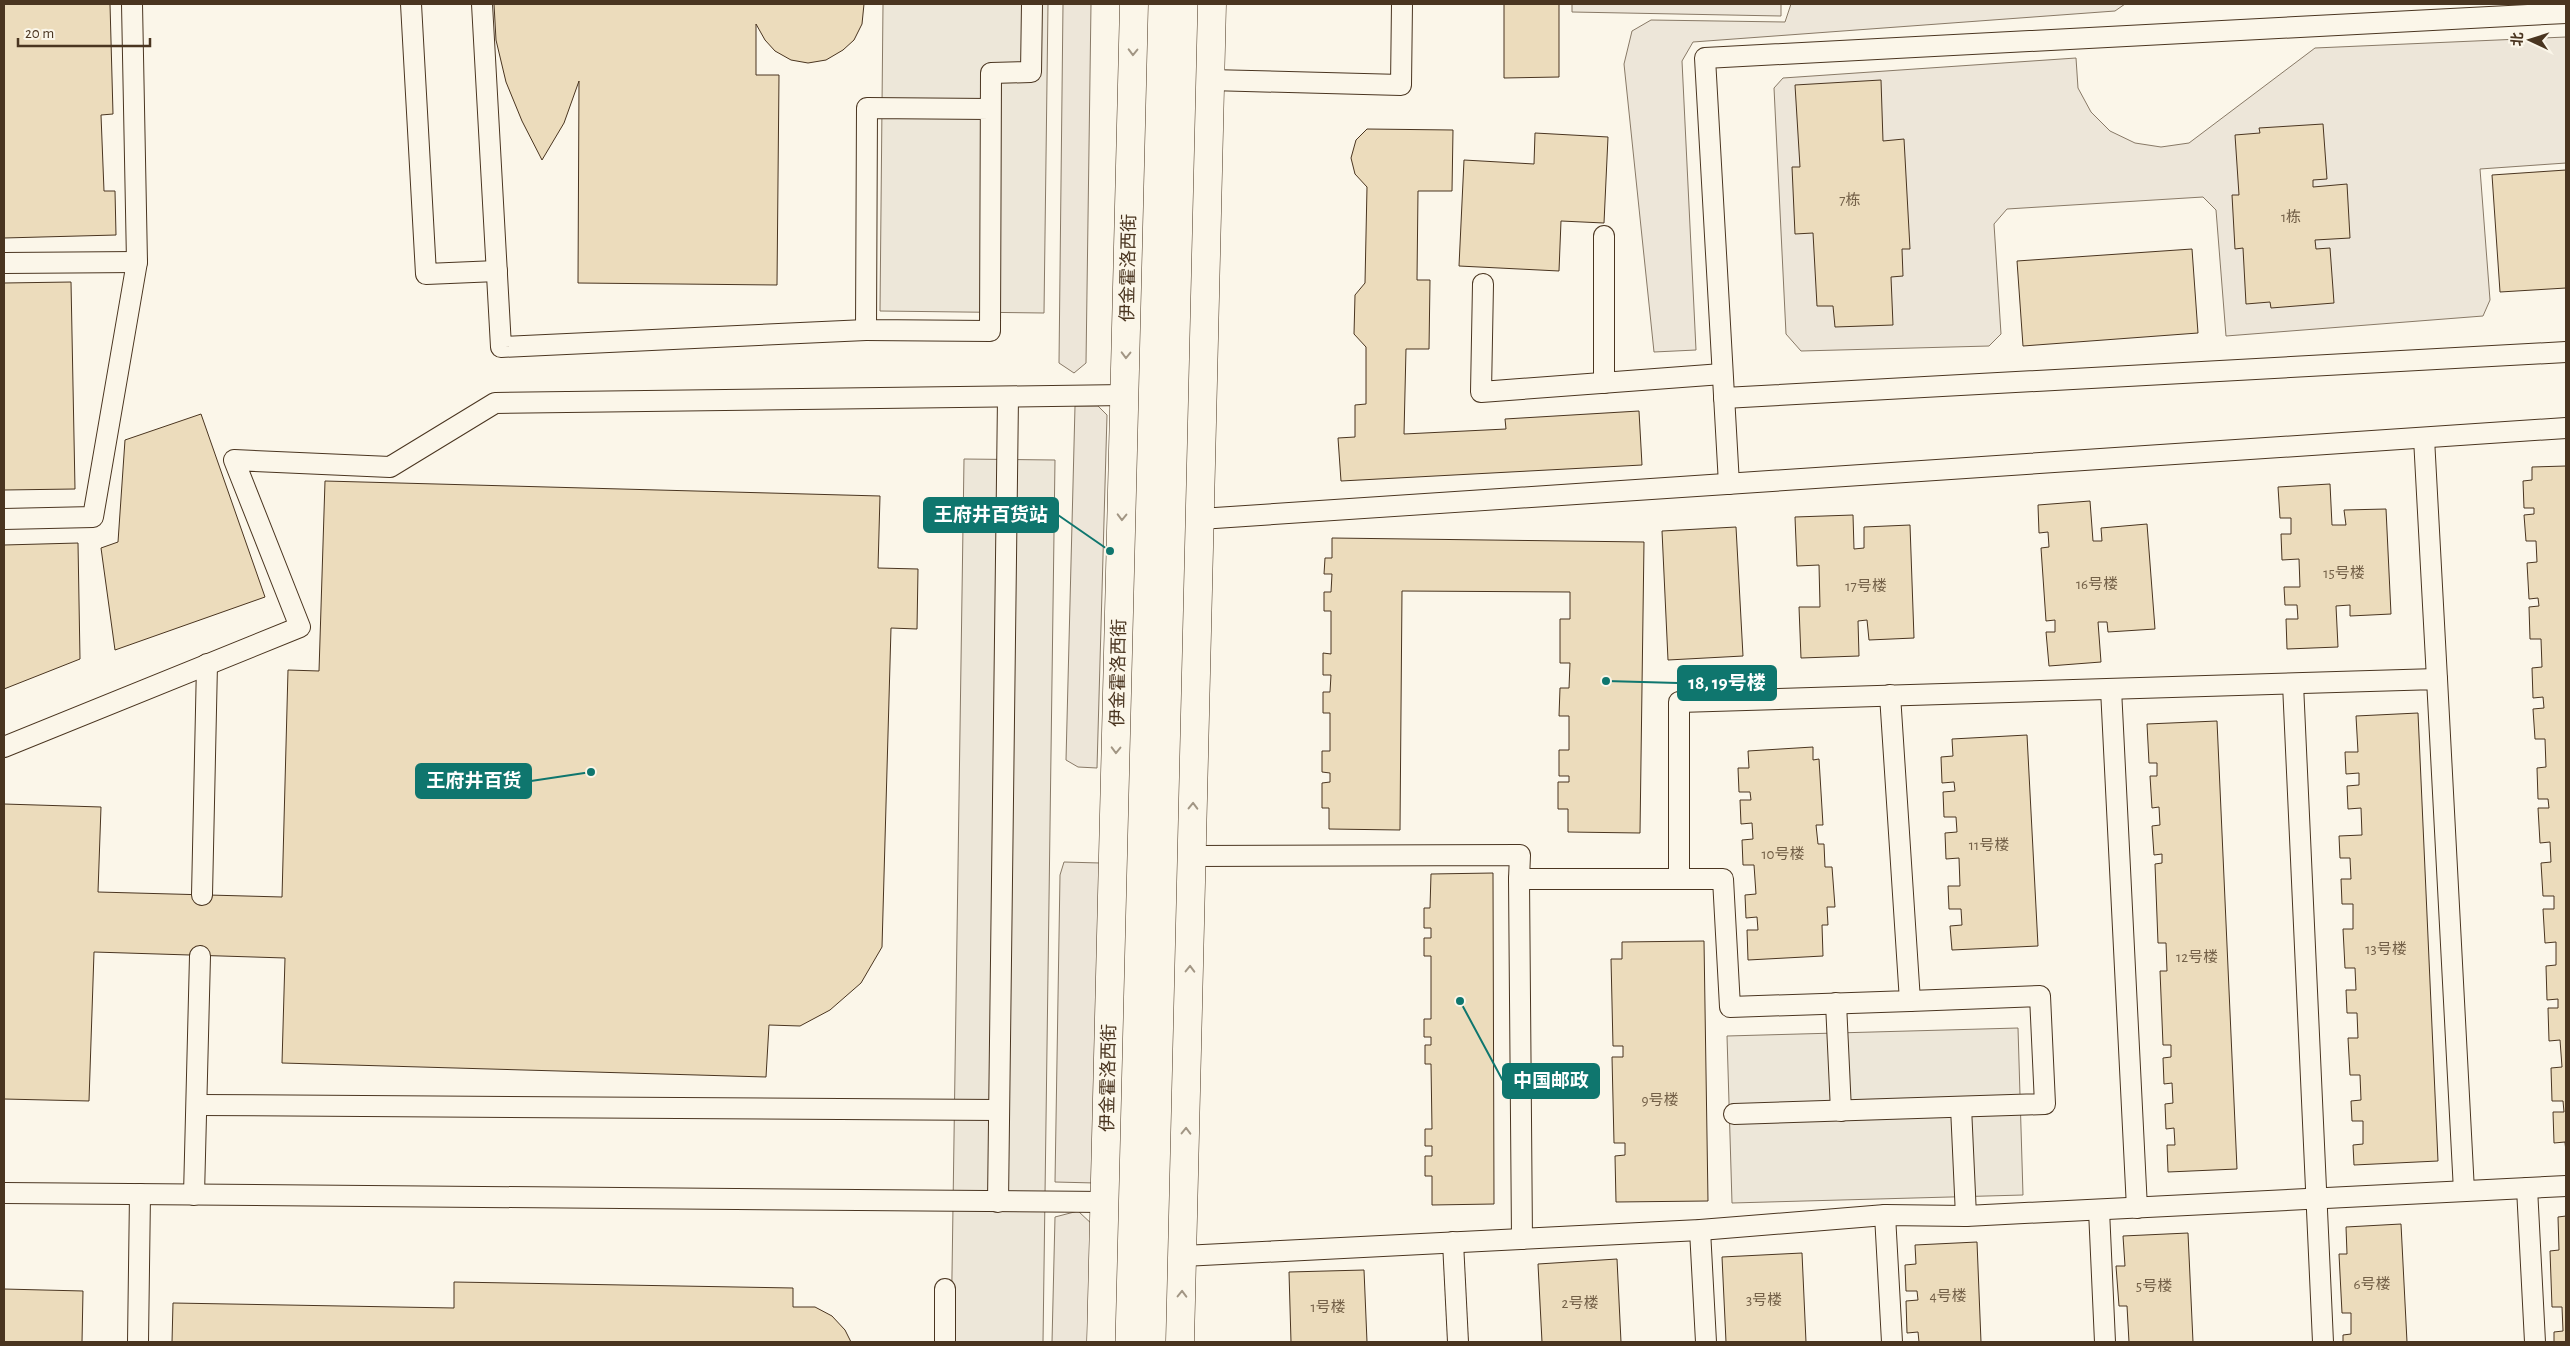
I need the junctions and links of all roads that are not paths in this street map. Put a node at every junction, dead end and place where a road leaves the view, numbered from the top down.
1 (132, 4) edge
2 (411, 4) edge
3 (482, 4) edge
4 (1032, 4) edge
5 (1134, 4) edge
6 (1212, 4) edge
7 (1402, 4) edge
8 (2566, 13) edge
9 (1210, 80) junction
10 (990, 109) junction
11 (1604, 236) dead end
12 (137, 262) junction
13 (4, 263) edge
14 (497, 271) junction
15 (1483, 284) dead end
16 (866, 330) junction
17 (2566, 352) edge
18 (1722, 374) junction
19 (1604, 383) junction
20 (1125, 395) junction
21 (1008, 397) junction
22 (1724, 398) junction
23 (2566, 428) edge
24 (2424, 438) junction
25 (1729, 484) junction
26 (4, 519) edge
27 (1200, 519) junction
28 (207, 664) junction
29 (2437, 680) junction
30 (2293, 684) junction
31 (2111, 689) junction
32 (1890, 696) junction
33 (4, 747) edge
34 (1192, 856) junction
35 (1519, 879) junction
36 (1679, 879) junction
37 (202, 895) dead end
38 (200, 956) dead end
39 (1910, 1001) junction
40 (1836, 1004) junction
41 (197, 1105) junction
42 (1961, 1107) junction
43 (998, 1110) junction
44 (1841, 1111) junction
45 (1734, 1114) dead end
46 (2566, 1186) edge
47 (2527, 1188) junction
48 (2464, 1191) junction
49 (4, 1193) edge
50 (140, 1194) junction
51 (194, 1195) junction
52 (2317, 1199) junction
53 (998, 1202) junction
54 (1105, 1202) junction
55 (2137, 1208) junction
56 (2099, 1210) junction
57 (1885, 1215) junction
58 (1966, 1216) junction
59 (1700, 1230) junction
60 (1522, 1239) junction
61 (1453, 1242) junction
62 (1182, 1256) junction
63 (946, 1290) dead end
64 (138, 1342) edge
65 (945, 1342) edge
66 (1102, 1342) edge
67 (1180, 1342) edge
68 (1458, 1342) edge
69 (1706, 1342) edge
70 (1892, 1342) edge
71 (2105, 1342) edge
72 (2322, 1342) edge
73 (2535, 1342) edge

1 - 12 lane
2 - 14 lane
3 - 14 lane
4 - 10 lane
5 -> 20 street, 伊金霍洛西街
6 - 9 street
7 - 9 lane
8 - 18 lane
9 - 27 street
10 - 16 lane
10 - 16 lane
11 - 19 lane
12 - 13 lane
12 - 26 lane
14 - 16 lane
15 - 19 lane
17 - 22 lane
18 - 19 lane
18 - 22 lane
20 - 21 lane
20 -> 54 street, 伊金霍洛西街
21 - 28 lane
21 - 43 lane
22 - 25 lane
23 - 24 lane
24 - 25 lane
24 - 29 lane
25 - 27 lane
34 -> 27 street
28 - 33 lane
28 - 37 lane
29 - 30 lane
29 - 48 lane
30 - 31 lane
30 - 52 lane
31 - 32 lane
31 - 55 lane
32 - 36 lane
32 - 39 lane
34 - 35 lane
62 -> 34 street
35 - 36 lane
35 - 60 lane
36 - 40 lane
38 - 41 lane
39 - 40 lane
39 - 42 lane
40 - 44 lane
41 - 43 lane
41 - 51 lane
42 - 44 lane
42 - 58 lane
43 - 53 lane
44 - 45 lane
46 - 47 lane
47 - 48 lane
47 - 73 lane
48 - 52 lane
49 - 50 lane
50 - 51 lane
50 - 64 lane
51 - 53 lane
52 - 55 lane
52 - 72 lane
53 - 54 lane
54 - 66 street, 伊金霍洛西街
55 - 56 lane
56 - 58 lane
56 - 71 lane
57 - 58 lane
57 - 59 lane
57 - 70 lane
59 - 60 lane
59 - 69 lane
60 - 61 lane
61 - 62 lane
61 - 68 lane
67 -> 62 street
63 - 65 lane

